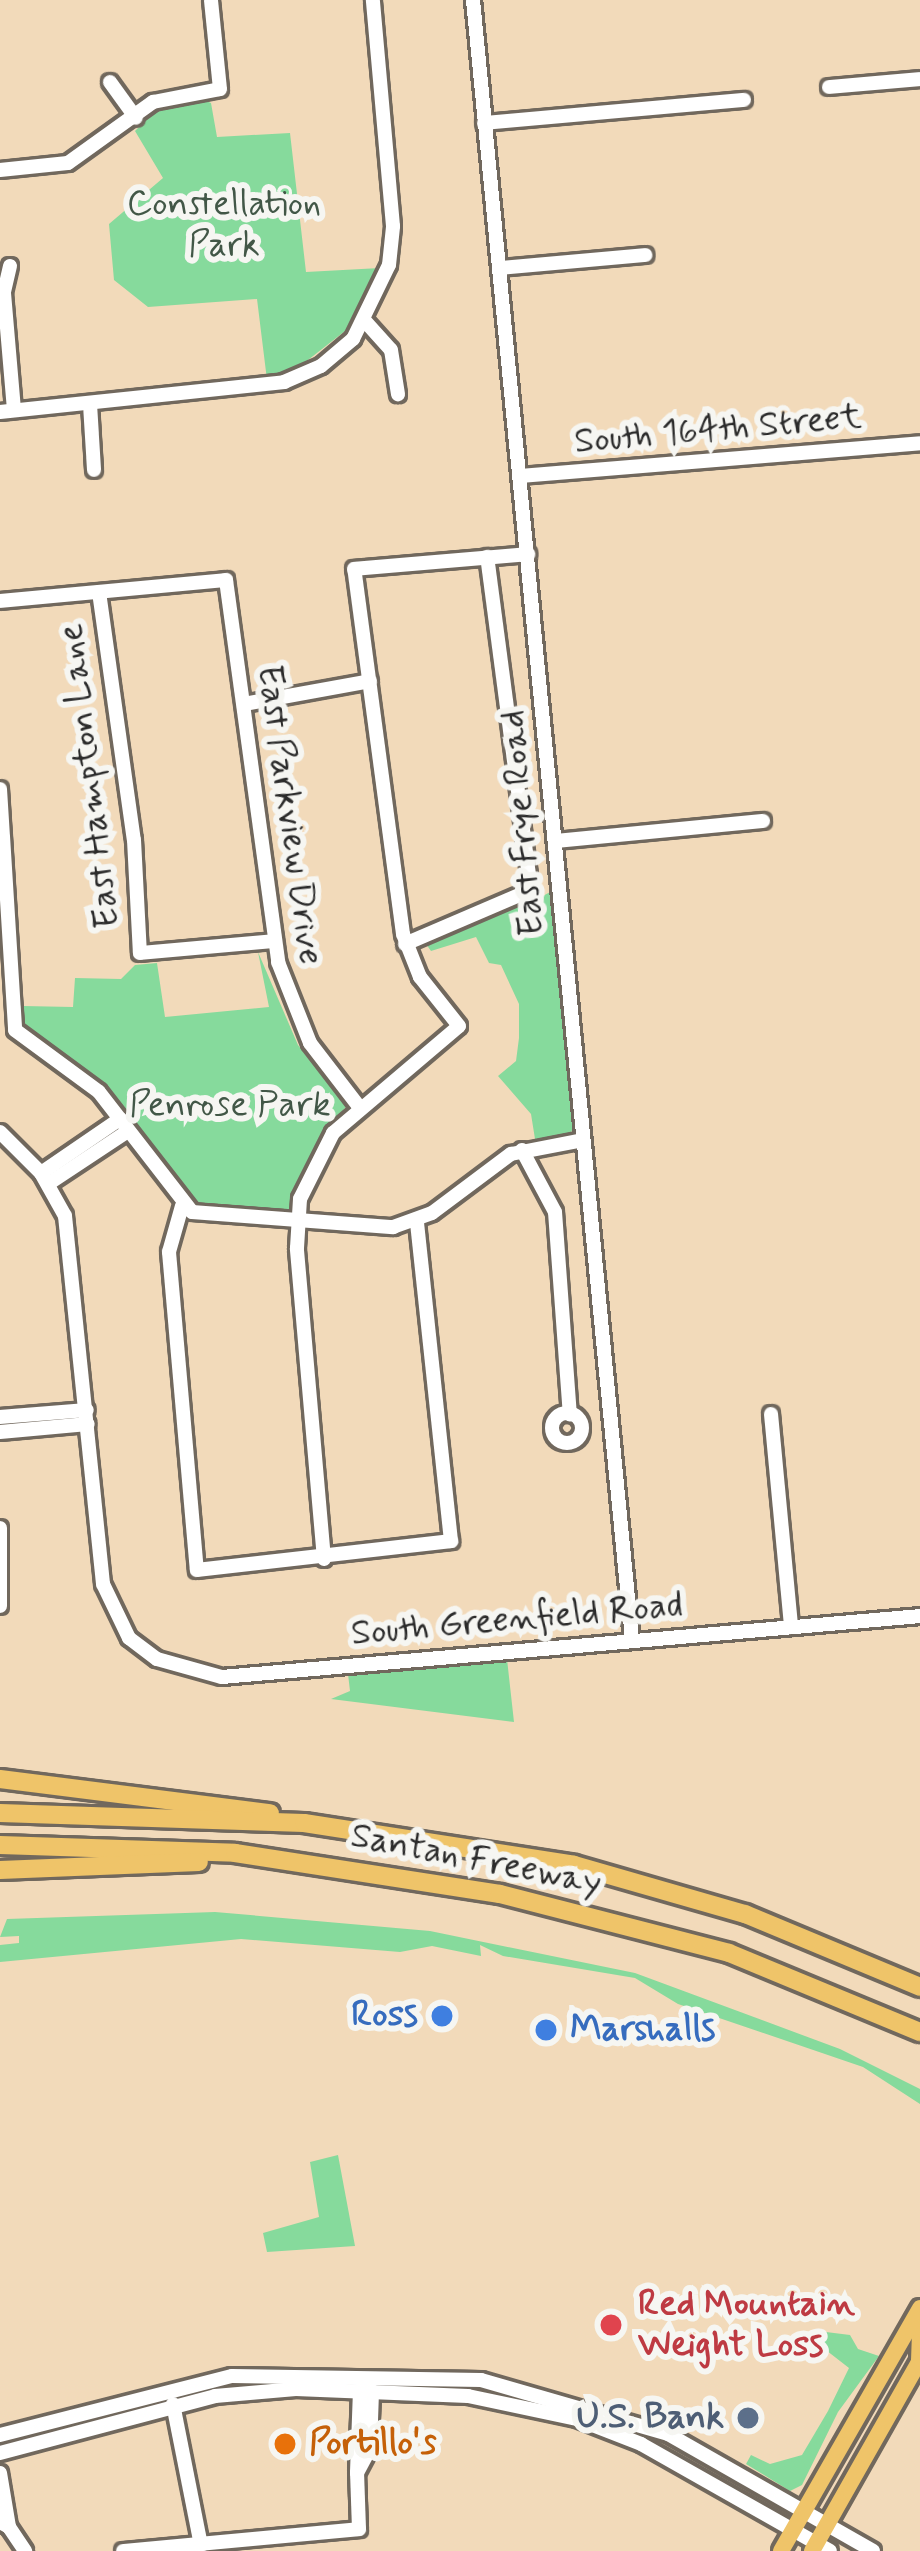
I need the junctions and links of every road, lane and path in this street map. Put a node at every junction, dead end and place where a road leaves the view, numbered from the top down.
1 (211, 0) edge
2 (373, 0) edge
3 (473, 0) edge
4 (920, 79) edge
5 (110, 82) dead end
6 (830, 87) dead end
7 (744, 100) dead end
8 (136, 118) junction
9 (484, 123) junction
10 (0, 170) edge
11 (645, 255) dead end
12 (10, 266) dead end
13 (500, 268) junction
14 (364, 320) junction
15 (398, 394) dead end
16 (90, 404) junction
17 (7, 411) edge
18 (920, 442) edge
19 (94, 470) dead end
20 (520, 476) junction
21 (527, 554) junction
22 (487, 556) junction
23 (99, 592) junction
24 (0, 601) edge
25 (370, 681) junction
26 (244, 704) junction
27 (0, 789) edge
28 (763, 821) dead end
29 (555, 841) junction
30 (274, 941) junction
31 (405, 944) junction
32 (360, 1108) junction
33 (124, 1125) junction
34 (0, 1132) edge
35 (584, 1140) junction
36 (522, 1150) junction
37 (45, 1178) junction
38 (182, 1205) junction
39 (417, 1220) junction
40 (296, 1224) junction
41 (570, 1414) dead end
42 (771, 1414) dead end
43 (0, 1417) edge
44 (87, 1417) junction
45 (0, 1432) edge
46 (0, 1528) edge
47 (324, 1559) junction
48 (0, 1606) edge
49 (920, 1616) edge
50 (790, 1627) junction
51 (632, 1640) junction
52 (0, 1779) edge
53 (0, 1813) edge
54 (304, 1823) junction
55 (0, 1845) edge
56 (344, 1866) junction
57 (0, 1870) edge
58 (920, 1987) edge
59 (920, 2032) edge
60 (920, 2308) edge
61 (920, 2330) edge
62 (897, 2348) junction
63 (920, 2361) edge
64 (366, 2391) junction
65 (173, 2404) junction
66 (882, 2431) junction
67 (0, 2435) edge
68 (0, 2453) edge
69 (0, 2473) edge
70 (806, 2511) junction
71 (4, 2524) edge
72 (828, 2525) junction
73 (794, 2530) junction
74 (201, 2545) junction
75 (820, 2548) edge
76 (25, 2551) edge
77 (123, 2551) edge
78 (781, 2551) edge
79 (873, 2551) edge

1 - 8 street
2 - 14 street
3 - 9 street, East Frye Road
4 - 6 street
5 - 8 street
7 - 9 street
8 - 10 street
9 - 13 street, East Frye Road
11 - 13 street
12 - 17 street
13 - 20 street, East Frye Road
14 - 15 street
14 - 16 street
16 - 17 street
16 - 19 street
18 - 20 street, South 164th Street
20 - 21 street, East Frye Road
21 - 22 street
21 - 29 street, East Frye Road
22 - 25 street
22 - 31 street
23 - 24 street
23 - 26 street, East Parkview Drive
23 - 30 street, East Hampton Lane
25 - 26 street
25 - 31 street
26 - 30 street, East Parkview Drive
27 - 33 street
28 - 29 street
29 - 35 street, East Frye Road
30 - 32 street, East Parkview Drive
31 - 32 street
32 - 40 street
33 - 37 street
33 - 38 street
34 - 37 street
35 - 36 street
35 - 51 street, East Frye Road
36 - 39 street
36 - 41 street
37 - 44 street
38 - 40 street
38 - 47 street
39 - 40 street
39 - 47 street
40 - 47 street
42 - 50 street
43 - 44 street
44 - 45 street
44 - 51 street, South Greenfield Road
46 - 48 street
49 - 50 street, South Greenfield Road
50 - 51 street, South Greenfield Road
52 - 54 highway
53 - 54 highway, Santan Freeway
54 - 58 highway, Santan Freeway
55 - 56 highway, Santan Freeway
56 - 57 highway
56 - 59 highway, Santan Freeway
60 - 62 main road
61 - 63 main road
62 - 66 main road
62 - 70 main road
63 - 66 main road
64 - 65 street
64 - 73 street
64 - 74 street
65 - 68 street
65 - 74 street
66 - 72 main road
67 - 70 street
69 - 71 street
70 - 72 street
70 - 73 main road
71 - 76 street
72 - 75 main road
72 - 79 street
73 - 75 street
73 - 78 main road
74 - 77 street

